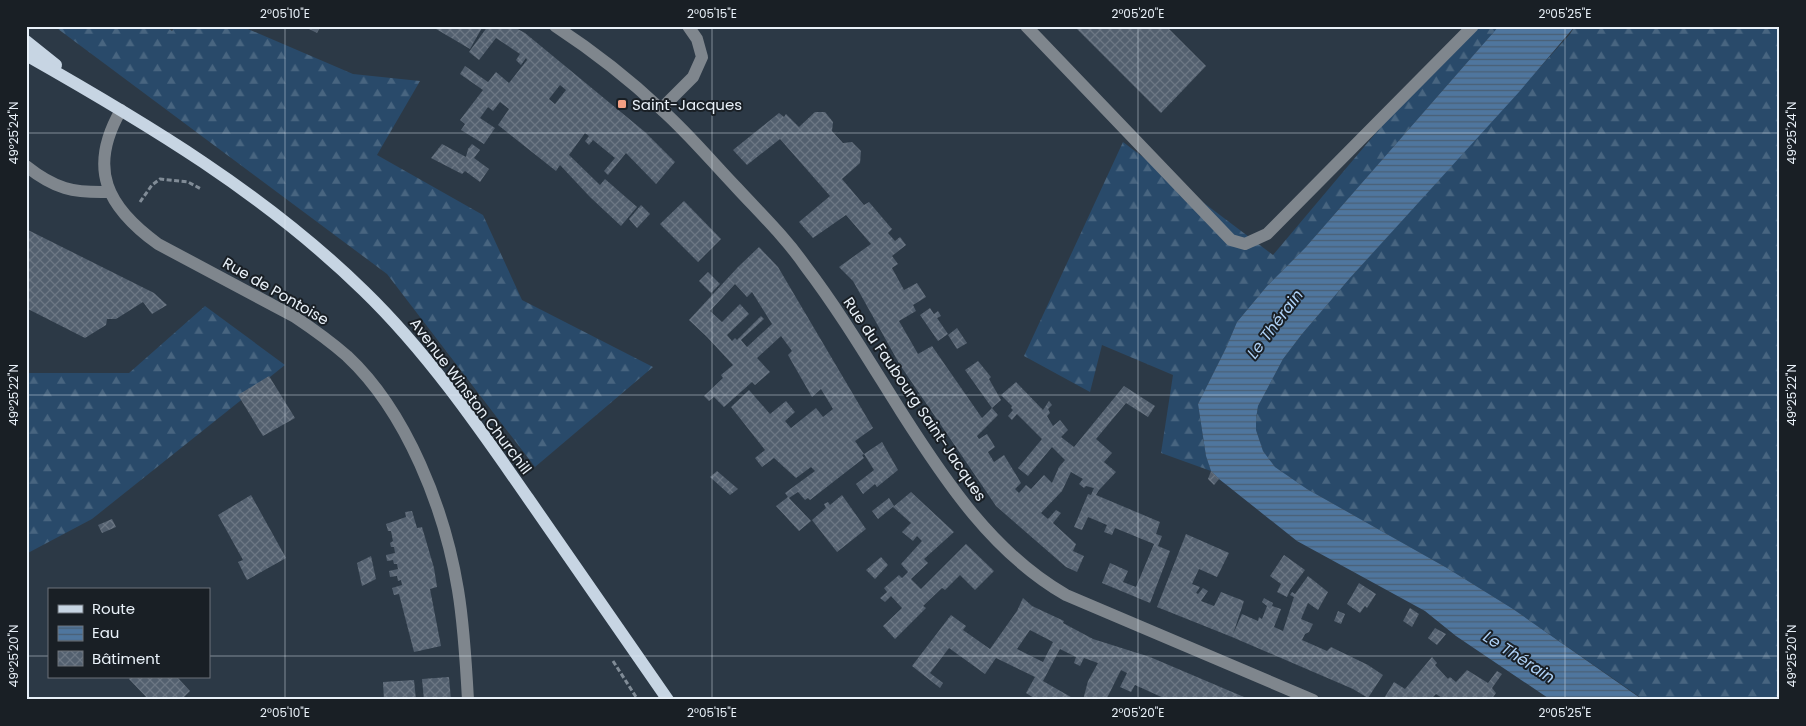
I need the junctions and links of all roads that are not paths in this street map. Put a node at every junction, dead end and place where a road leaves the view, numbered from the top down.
1 (555, 26) edge
2 (688, 26) edge
3 (1026, 26) edge
4 (1473, 26) edge
5 (26, 41) edge
6 (26, 55) edge
7 (92, 92) junction
8 (662, 109) junction
9 (121, 110) junction
10 (26, 166) edge
11 (109, 192) junction
12 (468, 700) edge
13 (668, 700) edge
14 (1313, 700) edge

1 - 8 street, Rue du Faubourg Saint-Jacques
2 - 8 street
3 - 4 street
5 - 7 main road
6 - 7 main road
7 - 9 main road
8 - 14 street, Rue du Faubourg Saint-Jacques
9 - 11 street, Rue de Pontoise
9 - 13 main road, Avenue Winston Churchill
10 - 11 street
11 - 12 street, Rue de Pontoise

